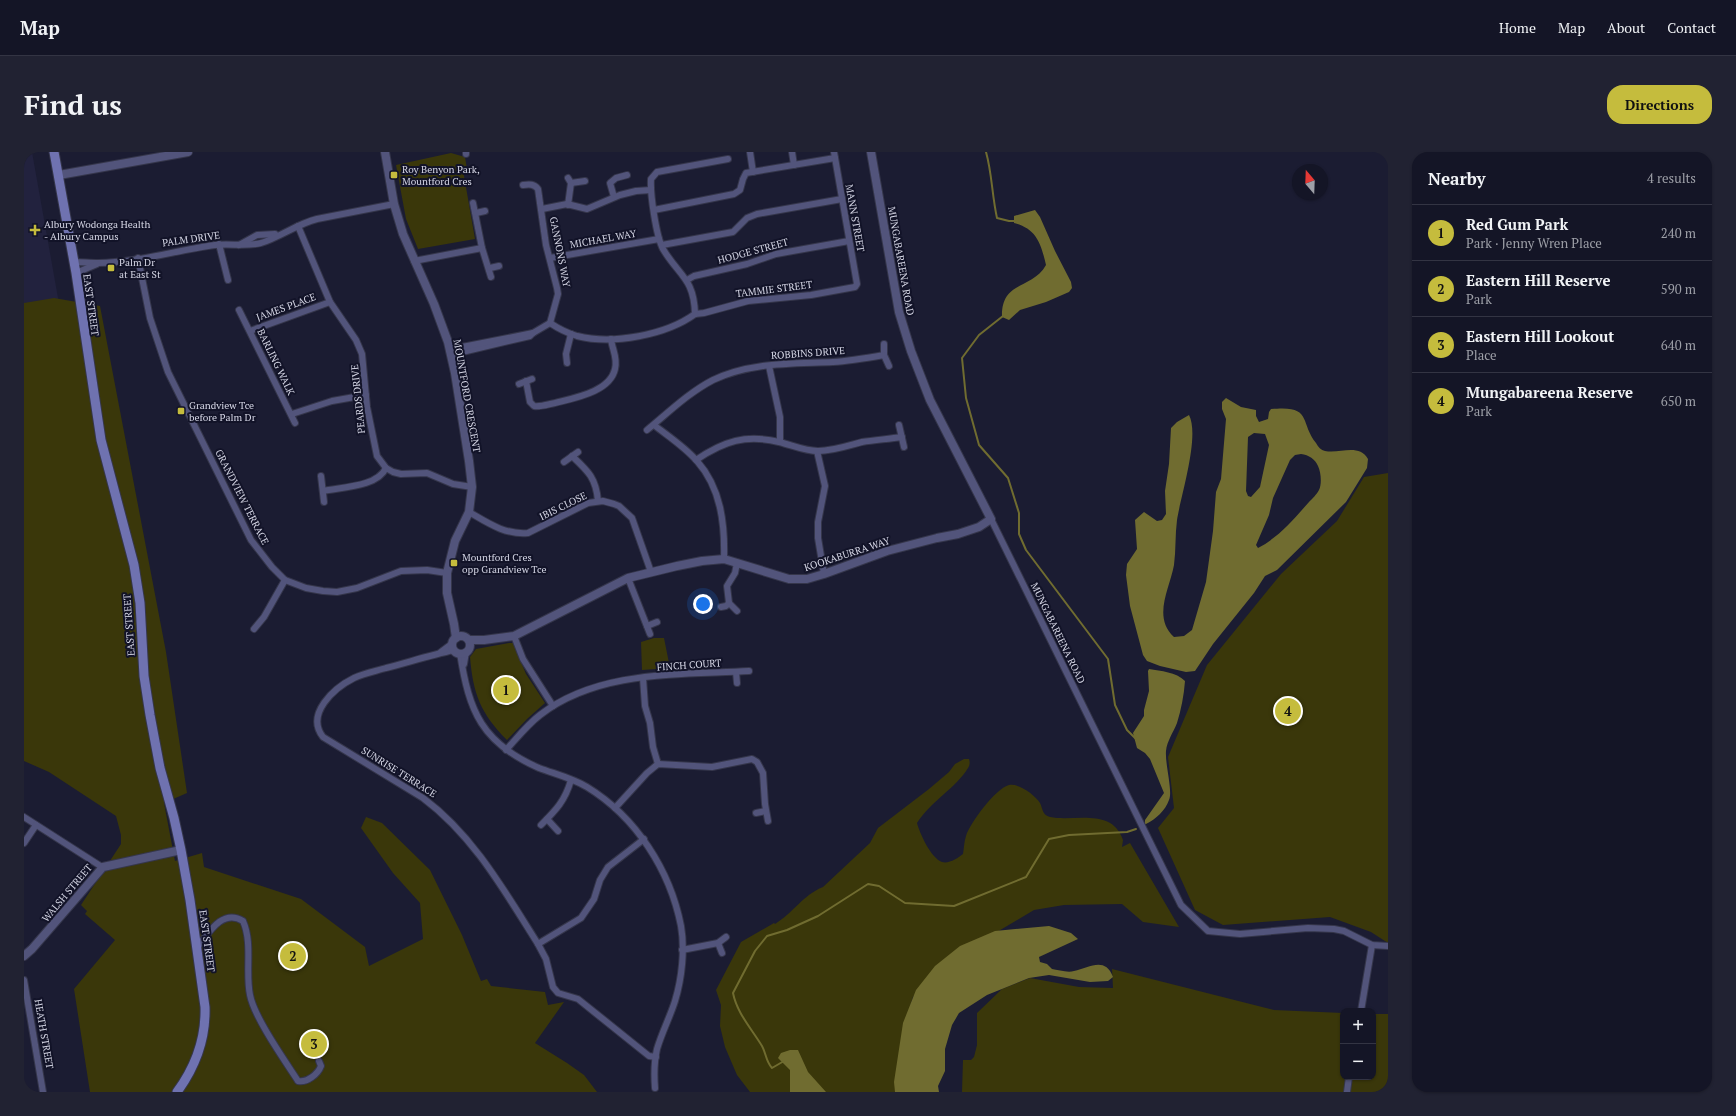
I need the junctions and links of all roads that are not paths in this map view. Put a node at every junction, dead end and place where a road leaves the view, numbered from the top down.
1 (54, 152) edge
2 (188, 152) edge
3 (385, 152) edge
4 (750, 152) edge
5 (792, 152) edge
6 (872, 152) edge
7 (834, 155) edge
8 (728, 159) dead end
9 (794, 165) junction
10 (753, 172) junction
11 (59, 175) junction
12 (627, 175) dead end
13 (585, 181) dead end
14 (523, 185) dead end
15 (651, 190) junction
16 (614, 197) junction
17 (842, 199) junction
18 (474, 203) dead end
19 (394, 204) junction
20 (568, 205) junction
21 (542, 209) junction
22 (654, 210) junction
23 (485, 211) dead end
24 (476, 213) junction
25 (298, 226) junction
26 (659, 239) junction
27 (849, 241) junction
28 (219, 244) junction
29 (662, 245) junction
30 (482, 248) junction
31 (138, 258) junction
32 (550, 258) junction
33 (414, 261) junction
34 (74, 262) junction
35 (99, 263) junction
36 (499, 266) dead end
37 (490, 268) junction
38 (76, 273) junction
39 (492, 277) dead end
40 (228, 280) dead end
41 (687, 280) junction
42 (855, 287) joint
43 (330, 302) junction
44 (239, 310) dead end
45 (695, 314) junction
46 (550, 323) junction
47 (250, 331) junction
48 (571, 334) junction
49 (612, 338) junction
50 (884, 344) dead end
51 (450, 353) junction
52 (884, 355) junction
53 (568, 362) dead end
54 (769, 366) junction
55 (889, 366) dead end
56 (532, 379) dead end
57 (366, 395) junction
58 (292, 414) junction
59 (295, 423) dead end
60 (654, 425) junction
61 (899, 425) dead end
62 (647, 430) dead end
63 (902, 437) junction
64 (780, 442) junction
65 (904, 447) dead end
66 (816, 451) junction
67 (578, 452) dead end
68 (572, 456) junction
69 (696, 460) junction
70 (564, 462) dead end
71 (386, 468) junction
72 (321, 476) dead end
73 (472, 487) junction
74 (323, 490) junction
75 (598, 501) junction
76 (324, 502) dead end
77 (469, 512) junction
78 (991, 519) junction
79 (724, 559) junction
80 (737, 563) junction
81 (651, 572) junction
82 (447, 573) junction
83 (824, 574) junction
84 (628, 578) junction
85 (285, 580) junction
86 (729, 603) junction
87 (721, 607) dead end
88 (736, 611) dead end
89 (657, 622) dead end
90 (647, 626) junction
91 (254, 630) dead end
92 (650, 634) dead end
93 (514, 636) junction
94 (461, 645) junction
95 (748, 671) dead end
96 (736, 672) junction
97 (643, 678) junction
98 (737, 683) dead end
99 (553, 706) junction
100 (506, 750) junction
101 (658, 764) junction
102 (571, 780) junction
103 (615, 808) junction
104 (766, 812) junction
105 (756, 813) dead end
106 (24, 817) edge
107 (547, 819) junction
108 (768, 821) dead end
109 (36, 825) junction
110 (541, 825) dead end
111 (558, 831) dead end
112 (644, 839) junction
113 (24, 843) edge
114 (181, 850) junction
115 (102, 868) junction
116 (726, 937) dead end
117 (718, 943) junction
118 (538, 944) junction
119 (1372, 946) junction
120 (1388, 946) edge
121 (197, 948) junction
122 (682, 950) junction
123 (722, 953) dead end
124 (24, 956) edge
125 (24, 980) edge
126 (1362, 1008) edge
127 (656, 1057) junction
128 (319, 1061) dead end
129 (1348, 1080) edge
130 (655, 1088) dead end
131 (44, 1092) edge
132 (177, 1092) edge
133 (1346, 1092) edge

1 - 11 main road, EAST STREET
2 - 11 street
3 - 19 street, MOUNTFORD CRESCENT
4 - 10 street
5 - 9 street
6 - 78 street, MUNGABAREENA ROAD
7 - 9 street
7 - 17 street, MANN STREET
8 - 15 street
9 - 10 street
10 - 22 street
11 - 34 main road, EAST STREET
12 - 16 street
13 - 20 street
14 - 21 street, GANNONS WAY
15 - 16 street, GANNONS WAY
15 - 22 street
16 - 20 street, GANNONS WAY
17 - 27 street, MANN STREET
17 - 29 street
18 - 24 street
19 - 25 street, PALM DRIVE
19 - 33 street, MOUNTFORD CRESCENT
20 - 21 street, GANNONS WAY
21 - 32 street, GANNONS WAY
22 - 26 street
23 - 24 street
24 - 30 street
25 - 28 street, PALM DRIVE
25 - 43 street, PEARDS DRIVE
26 - 29 street
26 - 32 street, MICHAEL WAY
27 - 41 street, HODGE STREET
27 - 42 street, MANN STREET
28 - 31 street, PALM DRIVE
28 - 40 street
29 - 41 street
30 - 33 street
30 - 37 street
31 - 35 street, PALM DRIVE
31 - 85 street, GRANDVIEW TERRACE
32 - 46 street, GANNONS WAY
33 - 51 street, MOUNTFORD CRESCENT
34 - 35 street, PALM DRIVE
34 - 38 main road, EAST STREET
35 - 38 street, PALM DRIVE
36 - 37 street
37 - 39 street
38 - 114 main road, EAST STREET
41 - 45 street
42 - 45 street, TAMMIE STREET
43 - 47 street, JAMES PLACE
43 - 57 street, PEARDS DRIVE
44 - 47 street, BARLING WALK
45 - 49 street
46 - 48 street
46 - 51 street
47 - 58 street, BARLING WALK
48 - 49 street
48 - 53 street
49 - 56 street
50 - 52 street
51 - 73 street, MOUNTFORD CRESCENT
52 - 54 street, ROBBINS DRIVE
52 - 55 street
54 - 60 street, ROBBINS DRIVE
54 - 64 street
57 - 58 street
57 - 71 street, PEARDS DRIVE
58 - 59 street, BARLING WALK
60 - 62 street, ROBBINS DRIVE
60 - 69 street
61 - 63 street
63 - 65 street
63 - 66 street
64 - 66 street
64 - 69 street
66 - 83 street
67 - 68 street
68 - 70 street
68 - 75 street
69 - 79 street
71 - 73 street
71 - 74 street
72 - 74 street
73 - 77 street, MOUNTFORD CRESCENT
74 - 76 street
75 - 77 street, IBIS CLOSE
75 - 81 street, IBIS CLOSE
77 - 82 street, MOUNTFORD CRESCENT
78 - 83 street, KOOKABURRA WAY
78 - 119 street, MUNGABAREENA ROAD
79 - 80 street, KOOKABURRA WAY
79 - 81 street, KOOKABURRA WAY
80 - 83 street, KOOKABURRA WAY
80 - 86 street
81 - 84 street, KOOKABURRA WAY
82 - 85 street, GRANDVIEW TERRACE
82 - 94 street, MOUNTFORD CRESCENT
84 - 90 street
84 - 93 street, KOOKABURRA WAY
85 - 91 street
86 - 87 street
86 - 88 street
89 - 90 street
90 - 92 street
93 - 94 street, KOOKABURRA WAY
93 - 99 street
94 - 100 street, MOUNTFORD CRESCENT
94 - 118 street, SUNRISE TERRACE
95 - 96 street, FINCH COURT
96 - 97 street, FINCH COURT
96 - 98 street, FINCH COURT
97 - 99 street, FINCH COURT
97 - 101 street
99 - 100 street, FINCH COURT
100 - 102 street, MOUNTFORD CRESCENT
101 - 103 street
101 - 104 street
102 - 103 street, MOUNTFORD CRESCENT
102 - 107 street
103 - 112 street, MOUNTFORD CRESCENT
104 - 105 street
104 - 108 street
106 - 109 street
107 - 110 street
107 - 111 street
109 - 113 street
109 - 115 street
112 - 118 street
112 - 122 street, MOUNTFORD CRESCENT
114 - 115 street, WALSH STREET
114 - 121 main road, EAST STREET
115 - 124 street, WALSH STREET
116 - 117 street
117 - 122 street
117 - 123 street
118 - 127 street, SUNRISE TERRACE
119 - 120 street, MUNGABAREENA ROAD
119 - 126 street
121 - 128 street
121 - 132 main road, EAST STREET
122 - 127 street, MOUNTFORD CRESCENT
125 - 131 street, HEATH STREET
127 - 130 street, MOUNTFORD CRESCENT
129 - 133 street

